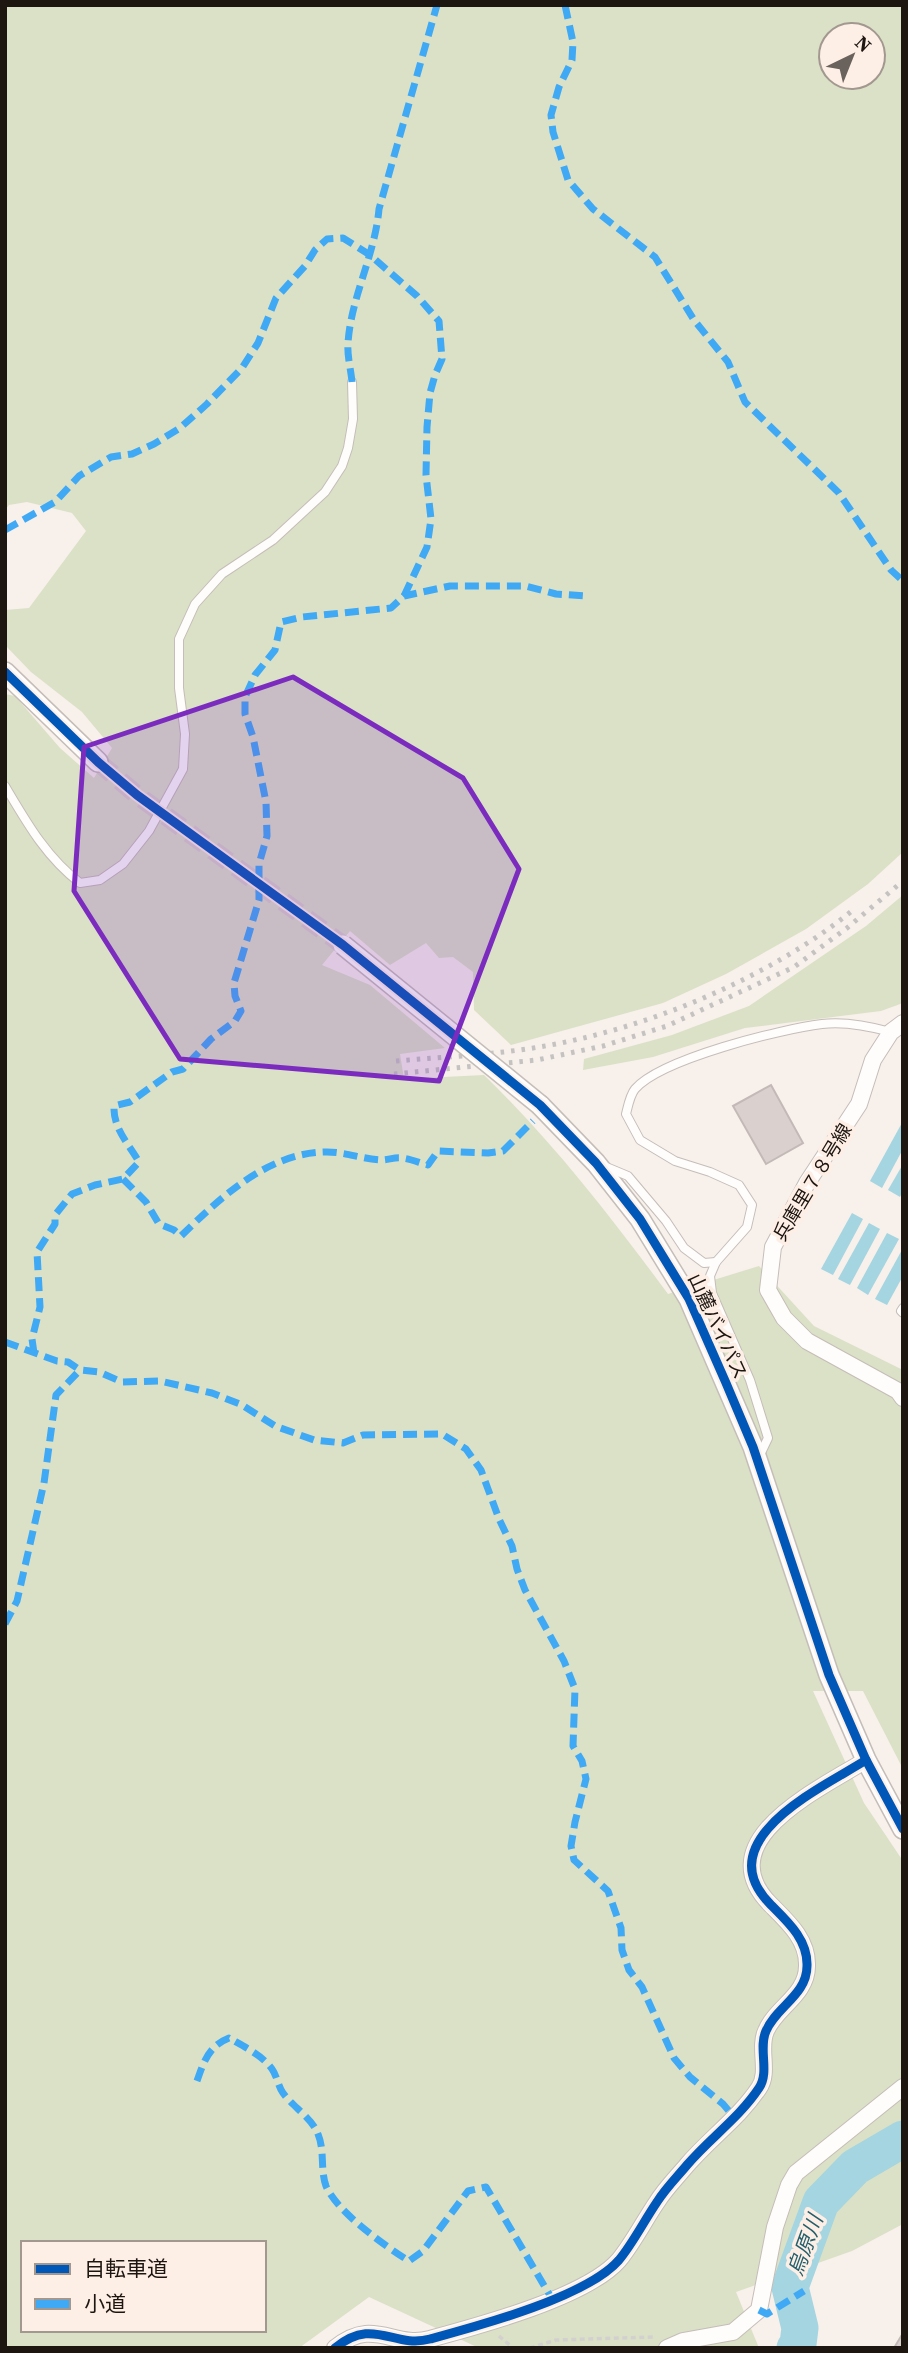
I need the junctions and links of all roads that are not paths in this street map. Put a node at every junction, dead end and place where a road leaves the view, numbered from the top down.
1 (352, 382) dead end
2 (10, 680) edge
3 (98, 762) tunnel mouth
4 (5, 786) edge
5 (343, 945) tunnel mouth
6 (897, 1027) edge
7 (596, 1163) junction
8 (716, 1262) junction
9 (903, 1398) edge
10 (757, 1460) junction
11 (866, 1760) junction
12 (903, 1829) edge
13 (903, 2088) edge
14 (335, 2348) edge
15 (667, 2348) edge

1 - 4 lane
2 - 3 street
5 - 7 street, 山麓バイパス, bridge
6 - 8 lane
6 - 9 street, 兵庫里７８号線
7 - 8 lane
7 - 10 street, 山麓バイパス
8 - 10 lane
10 - 11 street, 山麓バイパス
11 - 12 street, 山麓バイパス
11 - 14 street
13 - 15 street

